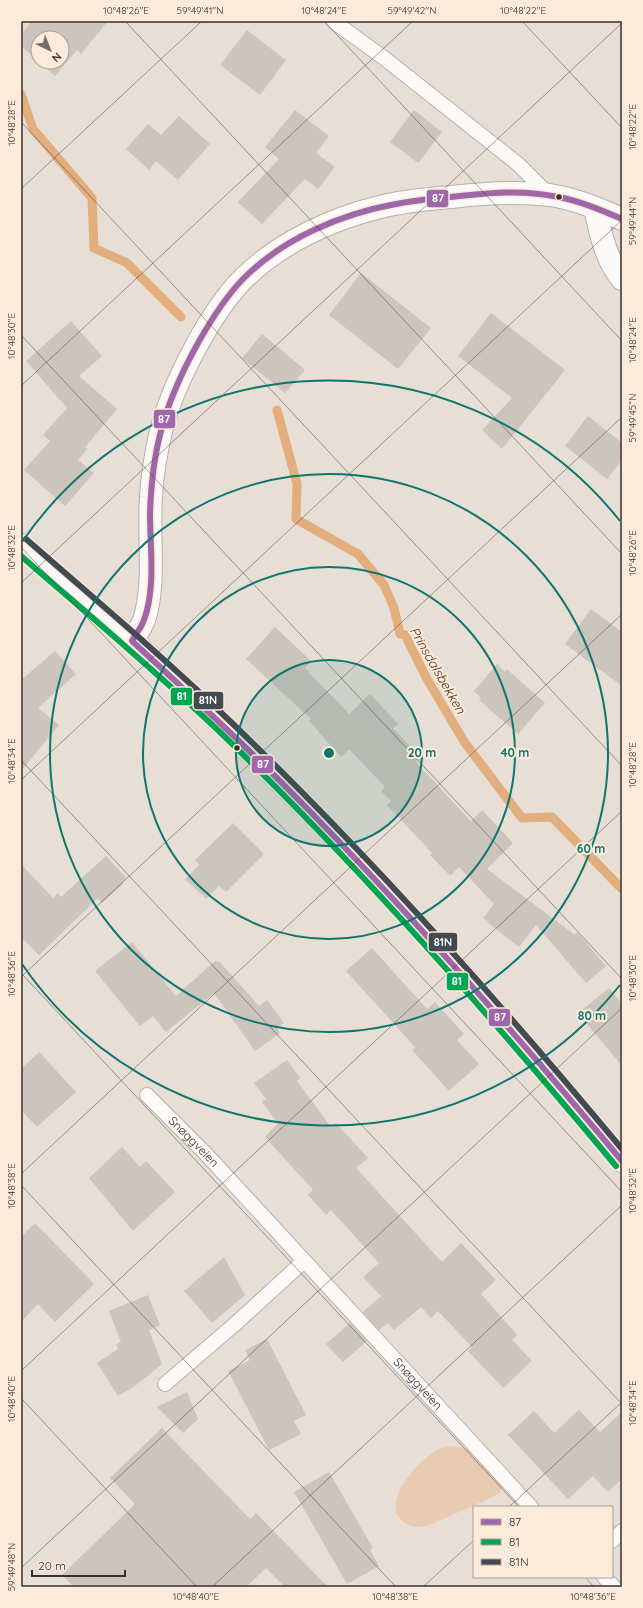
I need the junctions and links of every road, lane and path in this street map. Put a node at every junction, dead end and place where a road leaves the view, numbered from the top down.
1 (333, 21) edge
2 (550, 195) junction
3 (595, 208) junction
4 (622, 219) edge
5 (622, 279) edge
6 (21, 545) edge
7 (132, 641) junction
8 (147, 1095) dead end
9 (622, 1161) edge
10 (304, 1261) junction
11 (165, 1384) dead end
12 (530, 1506) edge
13 (622, 1531) edge
14 (613, 1540) edge
15 (605, 1578) edge
16 (614, 1587) edge

1 - 2 lane
2 - 3 street
2 - 7 street
3 - 4 street
3 - 5 street
6 - 7 street
7 - 9 street
8 - 10 lane, Snøggveien
10 - 11 lane
10 - 12 lane, Snøggveien
13 - 14 lane
15 - 16 lane

